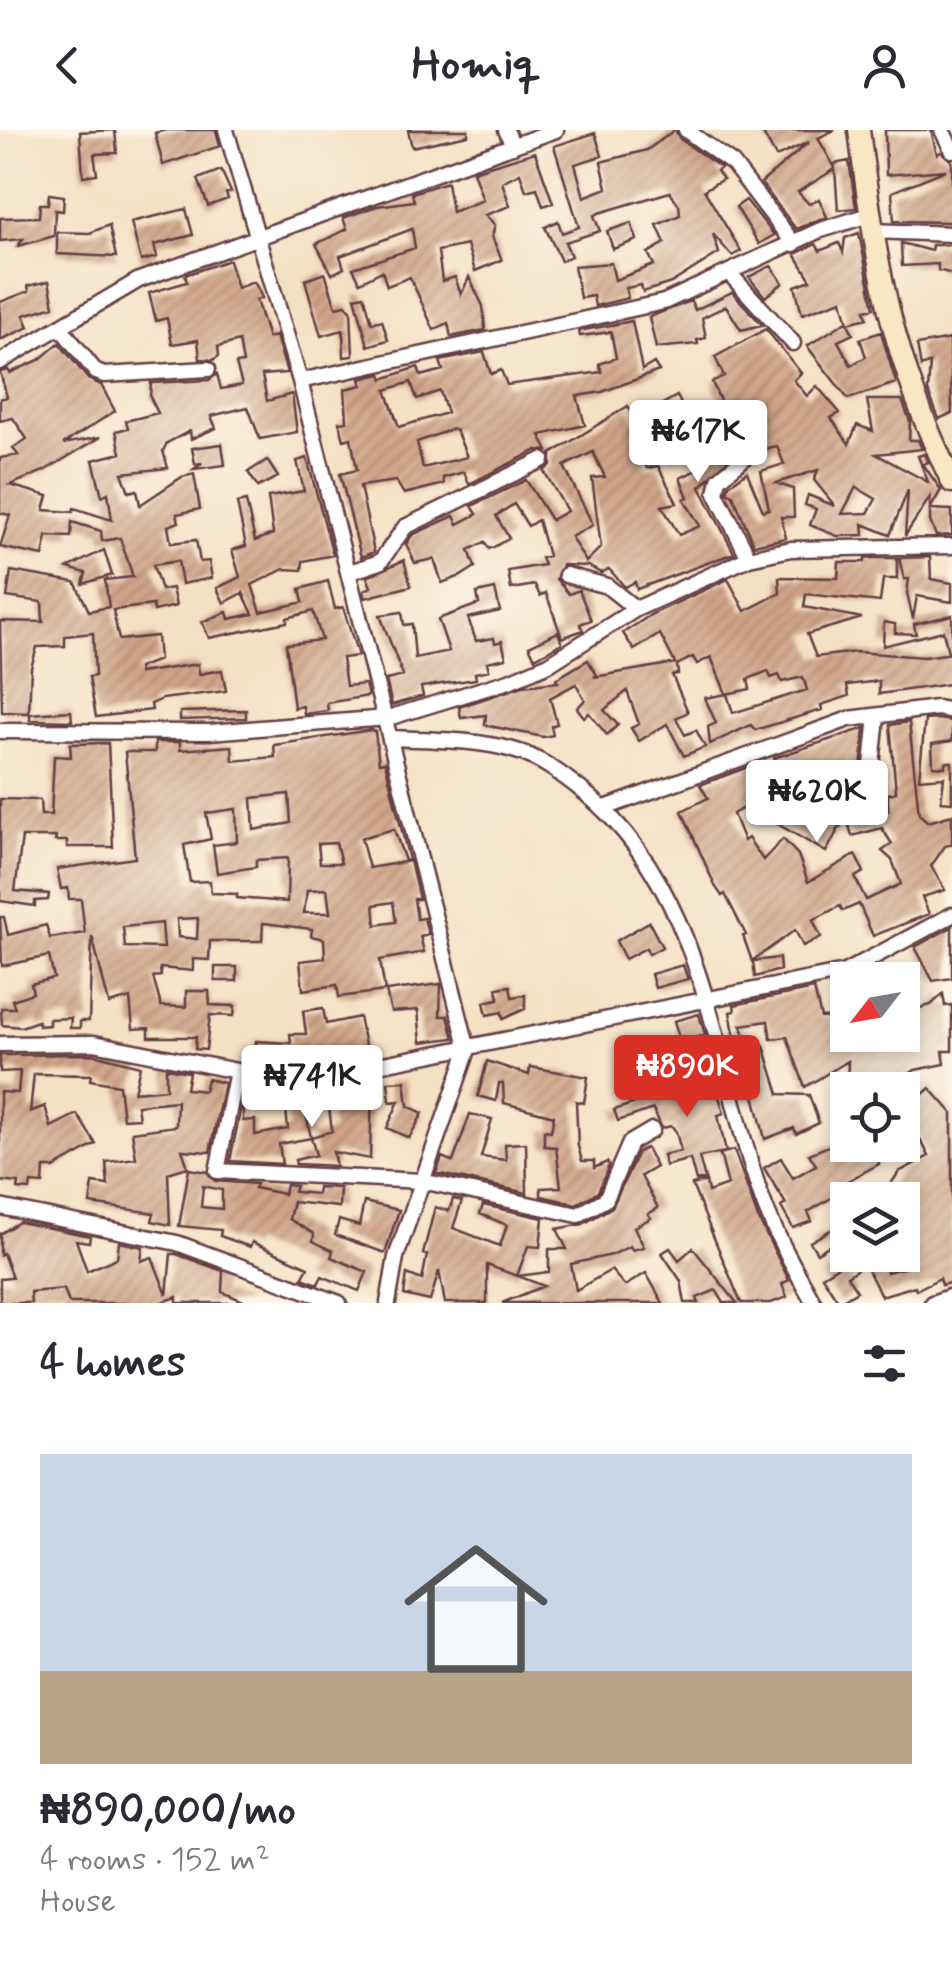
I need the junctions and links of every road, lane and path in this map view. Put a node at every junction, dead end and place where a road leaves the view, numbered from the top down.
1 (226, 130) edge
2 (506, 130) edge
3 (556, 130) edge
4 (686, 130) edge
5 (860, 130) edge
6 (942, 130) edge
7 (514, 146) junction
8 (952, 150) edge
9 (871, 223) junction
10 (952, 234) edge
11 (256, 235) junction
12 (794, 244) junction
13 (730, 274) junction
14 (60, 326) junction
15 (793, 343) dead end
16 (0, 362) edge
17 (208, 369) dead end
18 (300, 381) junction
19 (748, 454) dead end
20 (542, 460) dead end
21 (952, 482) edge
22 (952, 546) edge
23 (749, 558) junction
24 (350, 572) junction
25 (566, 575) dead end
26 (636, 609) junction
27 (952, 711) edge
28 (877, 716) junction
29 (388, 718) junction
30 (0, 731) edge
31 (392, 738) junction
32 (868, 805) dead end
33 (605, 808) junction
34 (952, 915) edge
35 (708, 1001) junction
36 (0, 1044) edge
37 (468, 1050) junction
38 (237, 1071) junction
39 (652, 1130) dead end
40 (422, 1182) junction
41 (0, 1207) edge
42 (952, 1296) edge
43 (339, 1303) edge
44 (388, 1303) edge
45 (814, 1303) edge
46 (932, 1303) edge

1 - 11 street
2 - 7 street
3 - 7 street
4 - 12 street
5 - 9 street
6 - 8 street
7 - 11 street
9 - 10 street
9 - 12 street
9 - 21 street
11 - 14 street
11 - 18 street
12 - 13 street
13 - 15 street
13 - 18 street
14 - 16 street
14 - 17 street
18 - 24 street
19 - 23 street
20 - 24 street
22 - 23 street
23 - 26 street
24 - 29 street
25 - 26 street
26 - 29 street
27 - 28 street
28 - 32 street
28 - 33 street
29 - 30 street
29 - 31 street
31 - 33 street
31 - 37 street
33 - 35 street
34 - 35 street
35 - 37 street
35 - 45 street
36 - 38 street
37 - 38 street
37 - 40 street
38 - 40 street
39 - 40 street
40 - 44 street
41 - 43 street
42 - 46 street

